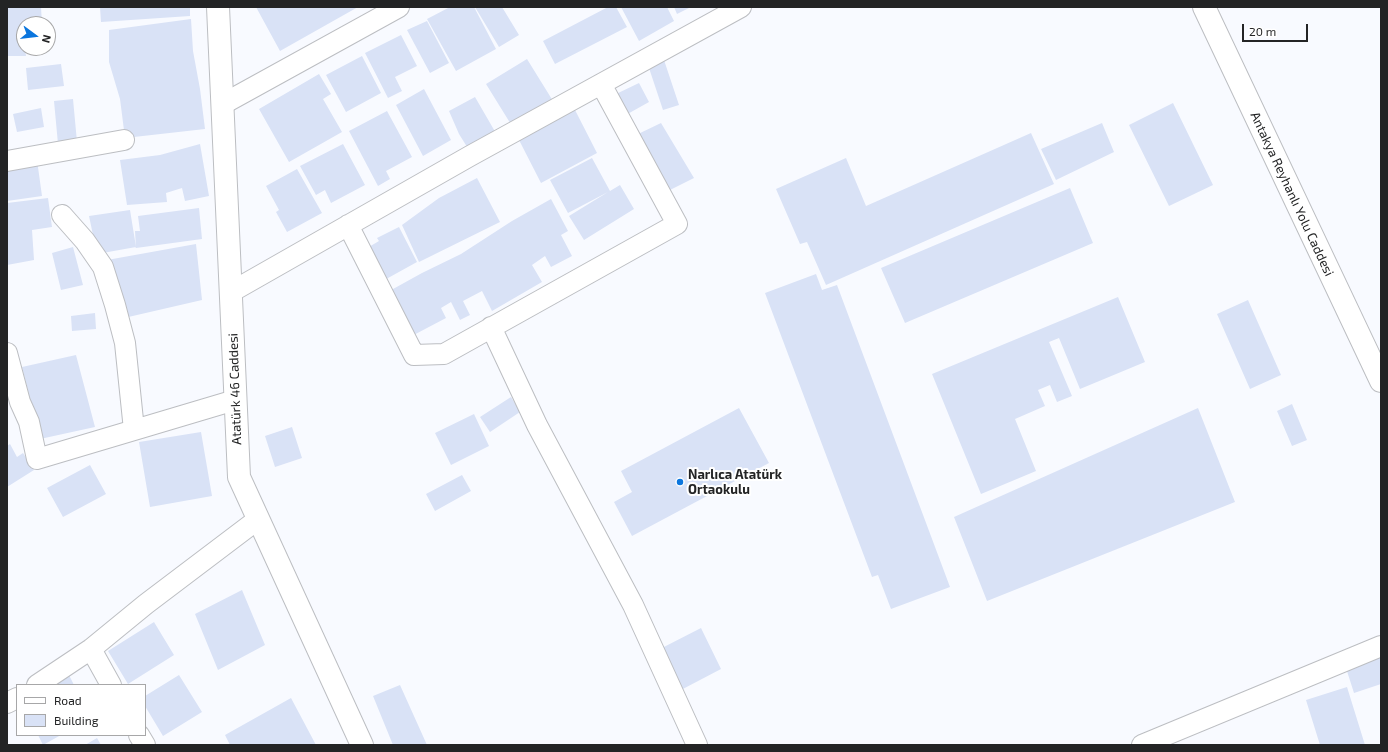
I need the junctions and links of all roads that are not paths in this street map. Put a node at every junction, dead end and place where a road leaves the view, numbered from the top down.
1 (218, 7) edge
2 (399, 7) edge
3 (741, 7) edge
4 (1204, 7) edge
5 (601, 84) junction
6 (223, 104) junction
7 (124, 140) dead end
8 (7, 161) edge
9 (62, 215) dead end
10 (348, 225) junction
11 (231, 292) junction
12 (491, 327) junction
13 (1374, 350) edge
14 (7, 353) edge
15 (1381, 381) edge
16 (235, 400) junction
17 (134, 430) junction
18 (257, 520) junction
19 (1381, 646) edge
20 (91, 649) junction
21 (38, 684) edge
22 (110, 684) edge
23 (16, 698) edge
24 (7, 703) edge
25 (140, 736) edge
26 (145, 745) edge
27 (362, 745) edge
28 (697, 745) edge
29 (1142, 745) edge

1 - 6 street, Atatürk 46 Caddesi
2 - 6 street
3 - 5 street
4 - 13 street, Antakya Reyhanlı Yolu Caddesi
5 - 10 street
5 - 12 street
6 - 11 street, Atatürk 46 Caddesi
7 - 8 street
9 - 17 street
10 - 11 street
10 - 12 street
11 - 16 street, Atatürk 46 Caddesi
12 - 28 street
13 - 15 street, Antakya Reyhanlı Yolu Caddesi
14 - 17 street
16 - 17 street
16 - 18 street, Atatürk 46 Caddesi
18 - 20 street
18 - 27 street, Atatürk 46 Caddesi
19 - 29 street
20 - 21 street
20 - 22 street
23 - 24 street
25 - 26 street

